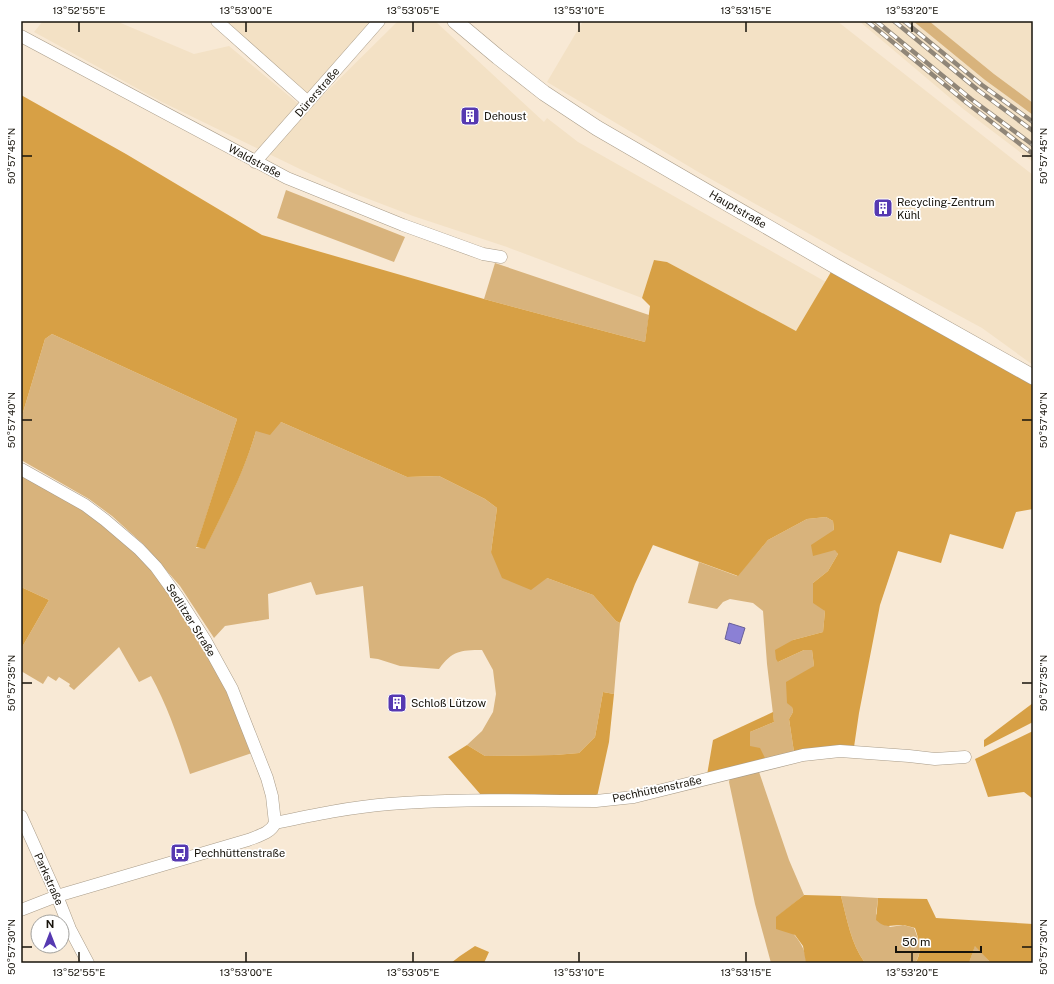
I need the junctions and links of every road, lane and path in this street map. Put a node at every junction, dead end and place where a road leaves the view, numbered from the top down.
1 (217, 21) edge
2 (379, 21) edge
3 (455, 21) edge
4 (21, 36) edge
5 (308, 102) junction
6 (255, 162) junction
7 (501, 257) dead end
8 (1033, 377) edge
9 (21, 469) edge
10 (965, 757) dead end
11 (21, 816) edge
12 (272, 827) junction
13 (57, 896) junction
14 (21, 910) edge
15 (88, 963) edge

1 - 5 street
2 - 5 street, Dürerstraße
3 - 8 main road, Hauptstraße
4 - 6 street, Waldstraße
5 - 6 street, Dürerstraße
6 - 7 street, Waldstraße
9 - 12 street, Sedlitzer Straße
10 - 12 street, Pechhüttenstraße
11 - 13 street, Parkstraße
12 - 13 street, Pechhüttenstraße
13 - 14 street, Pechhüttenstraße
13 - 15 street, Parkstraße

